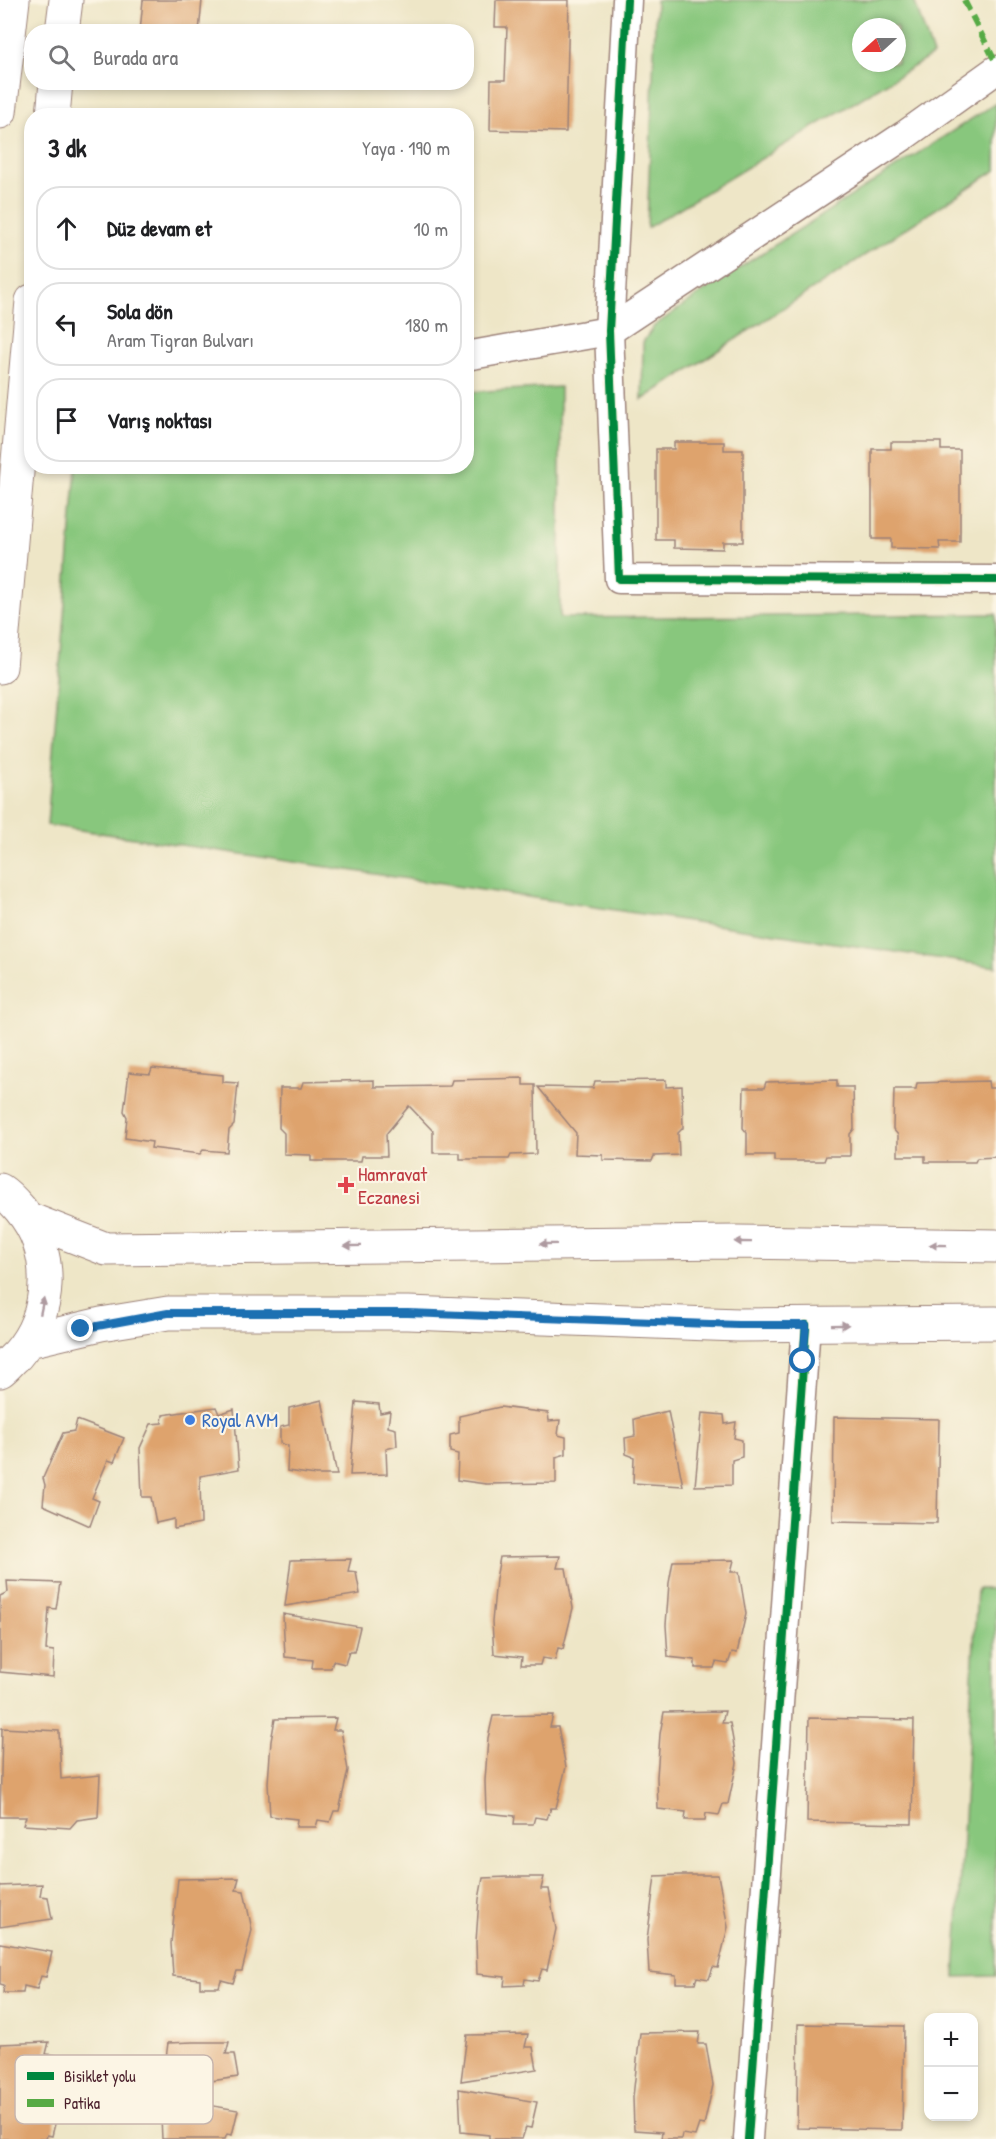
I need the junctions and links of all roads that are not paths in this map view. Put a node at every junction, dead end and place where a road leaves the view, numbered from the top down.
1 (13, 0) edge
2 (66, 0) edge
3 (627, 0) edge
4 (63, 24) edge
5 (996, 70) edge
6 (55, 90) edge
7 (54, 108) edge
8 (0, 112) edge
9 (609, 331) junction
10 (474, 355) edge
11 (24, 390) edge
12 (996, 580) edge
13 (0, 667) edge
14 (2, 1188) edge
15 (28, 1220) junction
16 (996, 1246) edge
17 (996, 1323) edge
18 (806, 1325) junction
19 (28, 1341) junction
20 (1, 1372) edge
21 (748, 2139) edge

1 - 8 main road
2 - 4 main road
3 - 9 street
5 - 9 street
6 - 7 main road
9 - 10 street
9 - 12 street
11 - 13 main road
14 - 15 main road
16 -> 15 main road
19 -> 15 main road
18 -> 17 main road
18 - 19 main road
18 - 21 street
19 - 20 main road

